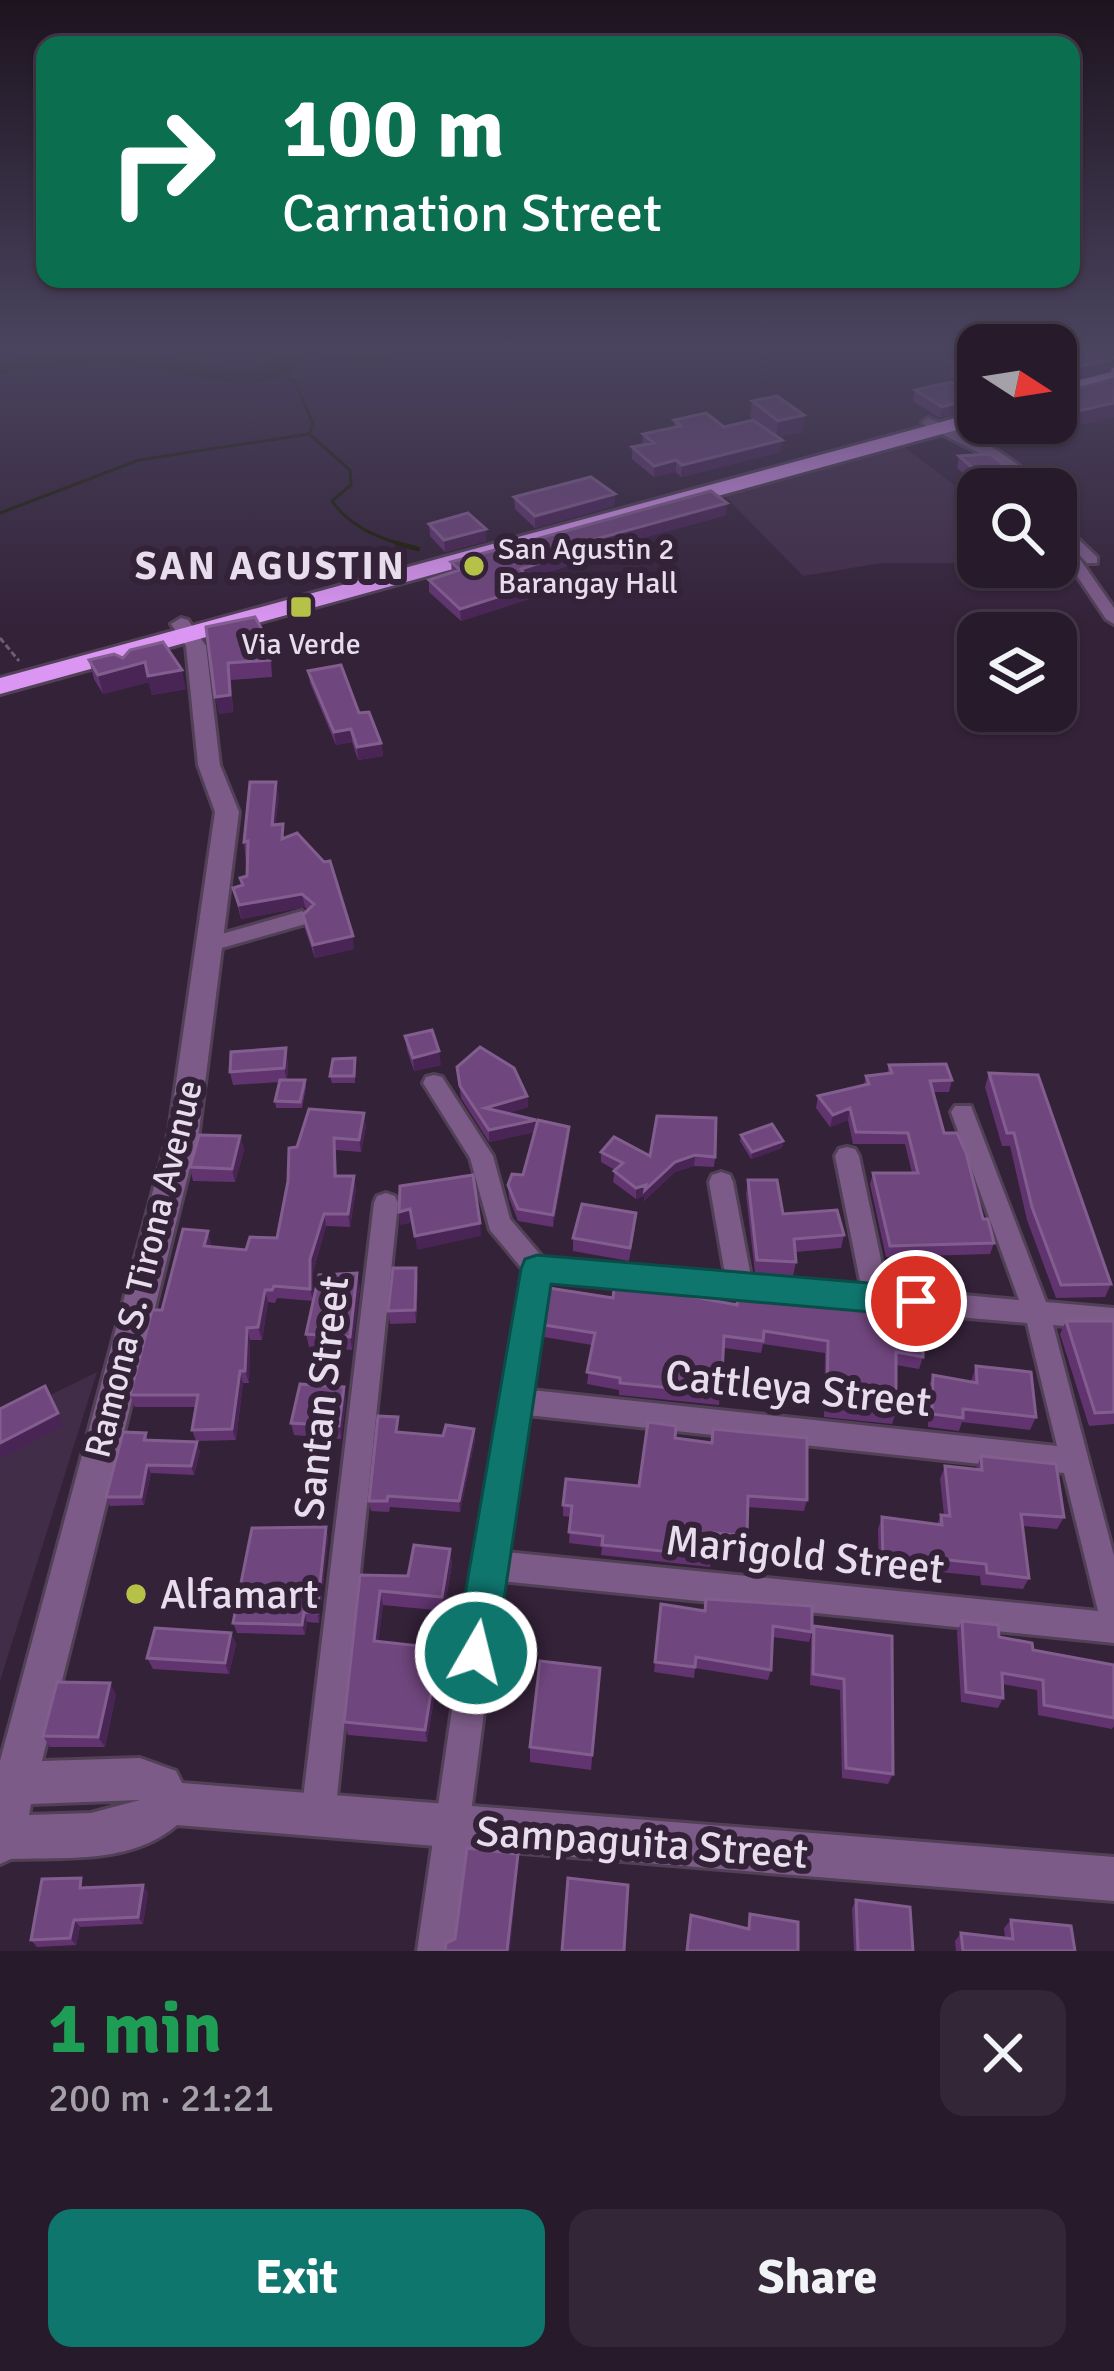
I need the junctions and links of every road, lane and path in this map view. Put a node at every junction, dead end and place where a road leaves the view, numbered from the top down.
1 (872, 440) edge
2 (965, 440) edge
3 (1016, 468) edge
4 (1077, 544) edge
5 (1092, 560) dead end
6 (1077, 566) edge
7 (1091, 587) junction
8 (1114, 587) edge
9 (1114, 619) edge
10 (184, 629) junction
11 (0, 638) edge
12 (11, 670) edge
13 (0, 686) edge
14 (302, 918) edge
15 (211, 944) junction
16 (434, 1083) dead end
17 (964, 1112) dead end
18 (847, 1156) dead end
19 (721, 1182) dead end
20 (386, 1203) dead end
21 (537, 1269) junction
22 (740, 1286) junction
23 (875, 1298) junction
24 (1037, 1312) junction
25 (1114, 1319) edge
26 (515, 1401) junction
27 (1072, 1461) junction
28 (488, 1565) junction
29 (1114, 1614) edge
30 (1114, 1628) edge
31 (14, 1783) junction
32 (170, 1803) junction
33 (318, 1816) junction
34 (451, 1828) junction
35 (0, 1840) edge
36 (1114, 1879) edge
37 (435, 1951) edge

1 - 10 highway
2 - 3 street
4 - 5 street
6 - 7 street
7 - 8 street
7 - 9 street
10 - 12 highway
10 - 13 highway
10 - 15 street, Ramona S. Tirona Avenue
11 - 12 path
14 - 15 street
15 - 31 street, Ramona S. Tirona Avenue
16 - 21 street
17 - 24 street
18 - 23 street
19 - 22 street
20 - 33 street, Santan Street
21 - 22 street
21 - 26 street
22 - 23 street
23 - 24 street
24 - 25 street
24 - 27 street
26 - 27 street, Cattleya Street
26 - 28 street
27 - 29 street
28 - 30 street, Marigold Street
28 - 34 street
31 - 32 street, Sampaguita Street
31 - 35 street, Ramona S. Tirona Avenue
32 - 33 street, Sampaguita Street
32 - 35 street
33 - 34 street, Sampaguita Street
34 - 36 street, Sampaguita Street
34 - 37 street

